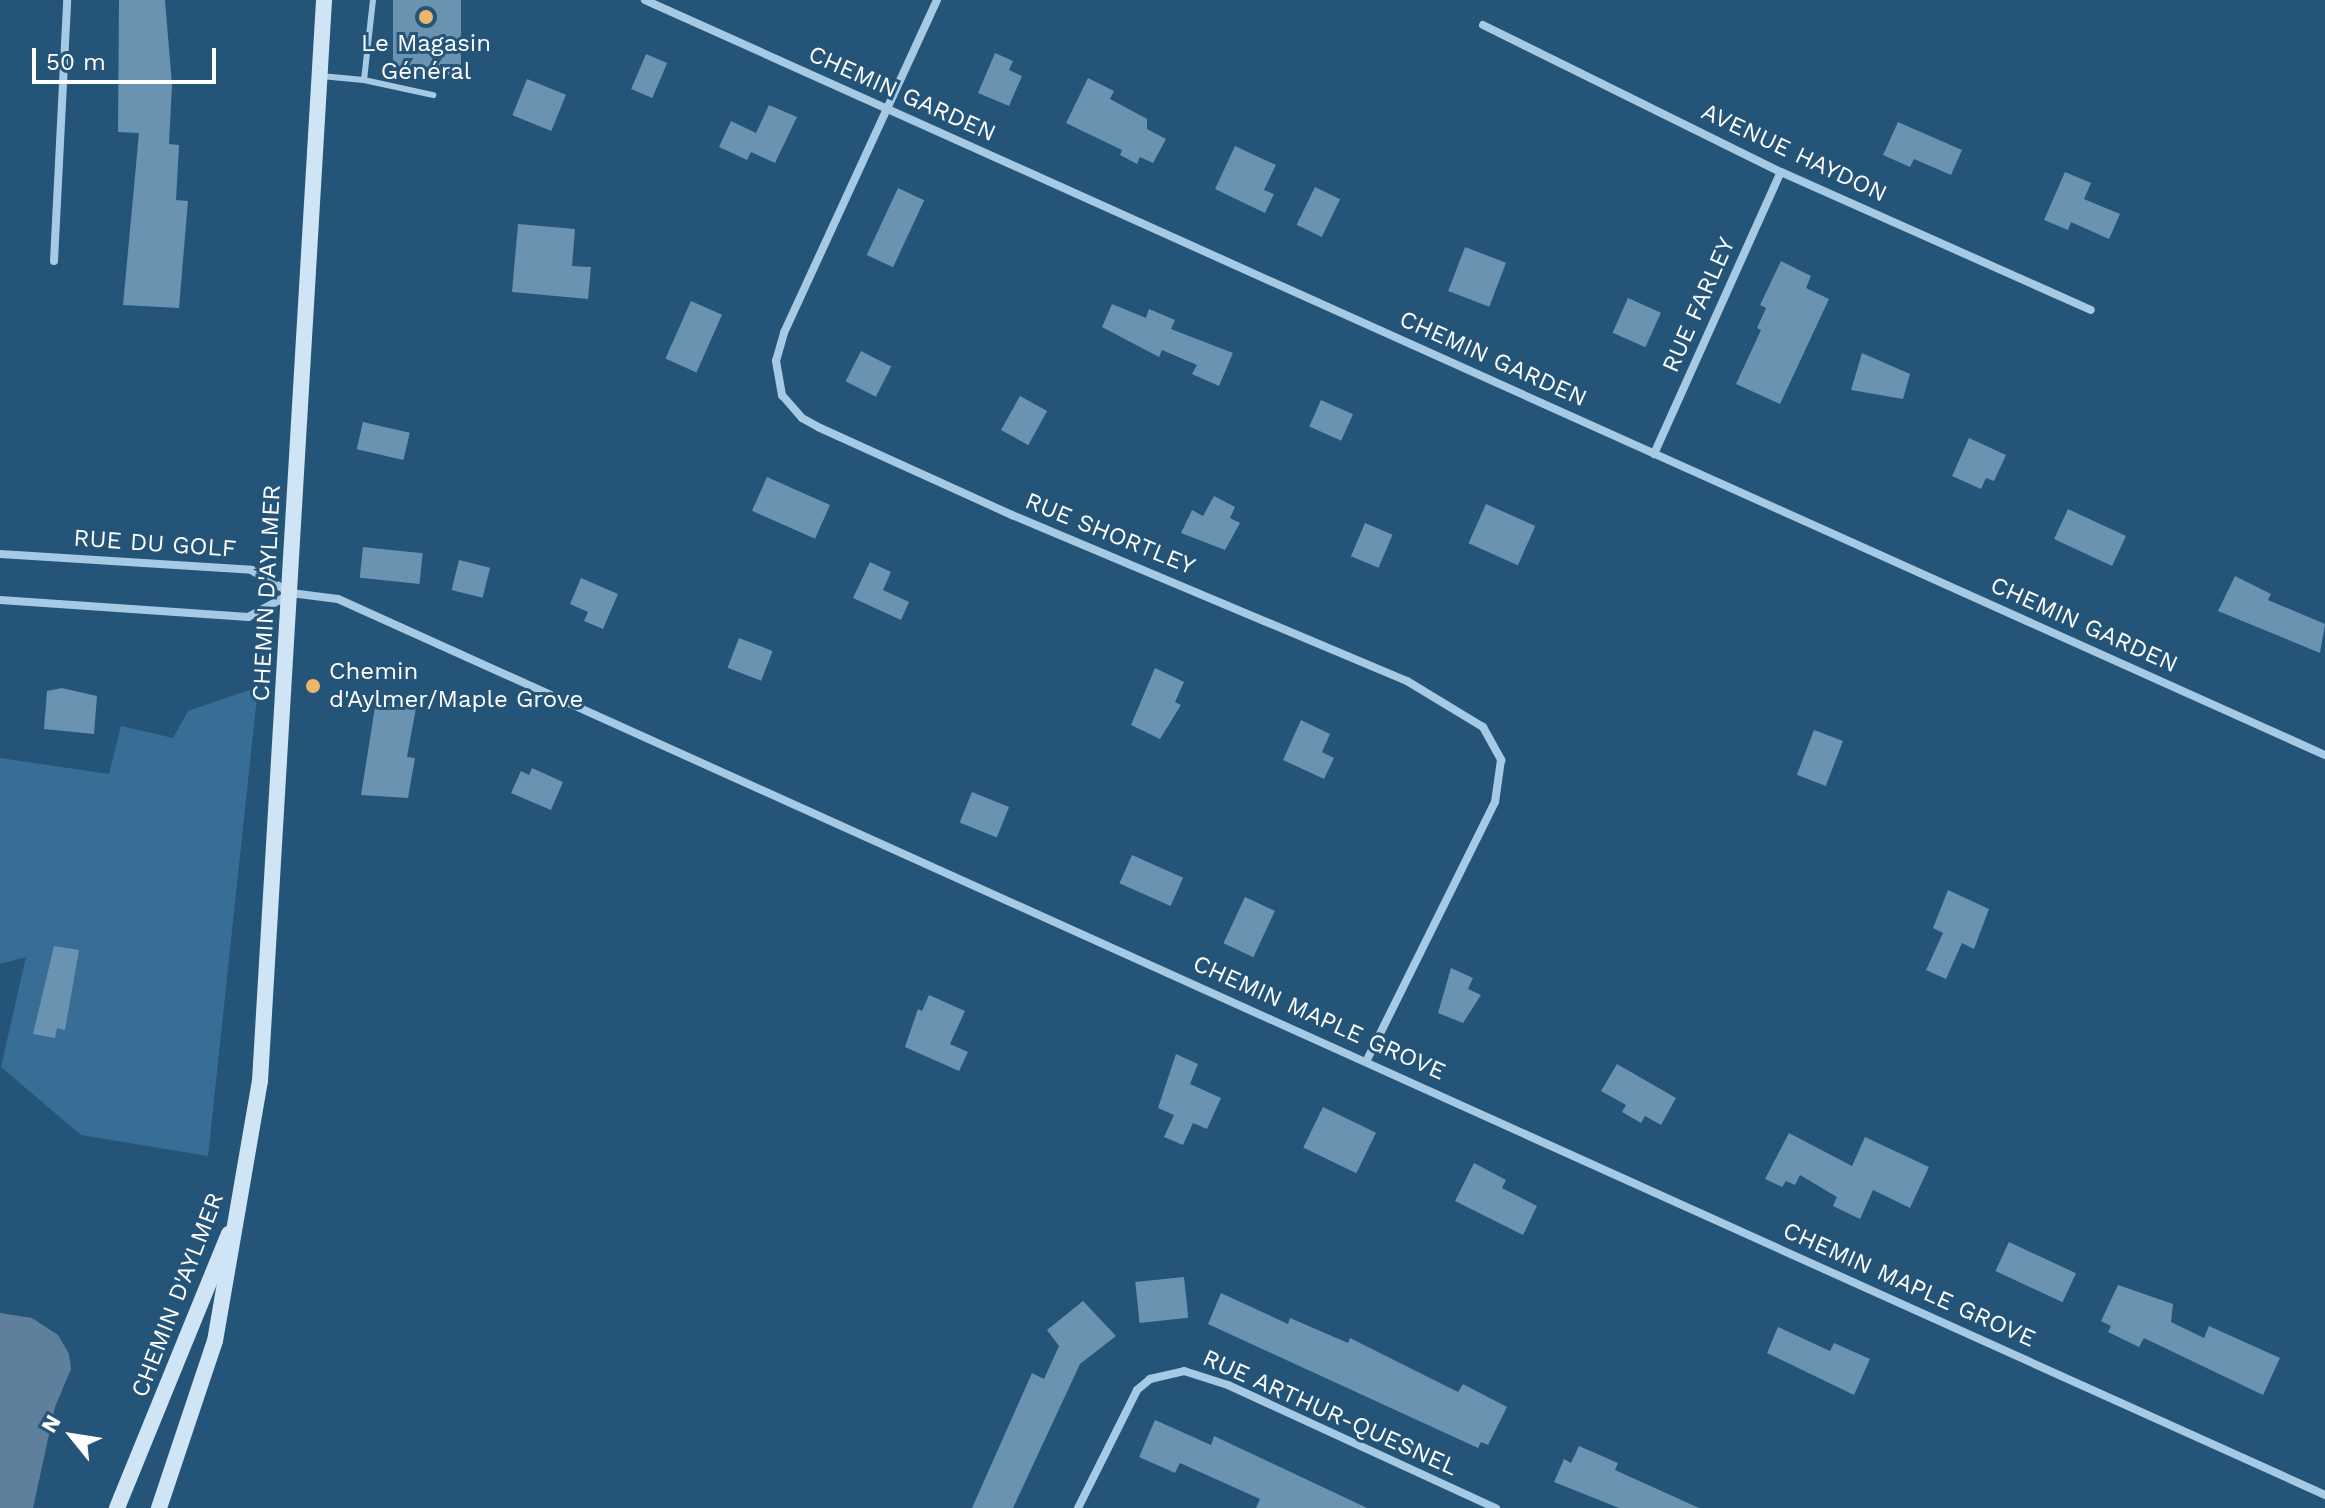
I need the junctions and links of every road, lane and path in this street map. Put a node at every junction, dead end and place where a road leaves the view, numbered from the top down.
1 (67, 0) edge
2 (324, 0) edge
3 (373, 0) edge
4 (645, 0) edge
5 (937, 0) edge
6 (1483, 25) dead end
7 (319, 76) junction
8 (364, 80) junction
9 (433, 95) dead end
10 (884, 107) junction
11 (1781, 172) junction
12 (54, 261) dead end
13 (2091, 310) dead end
14 (1654, 454) junction
15 (0, 554) edge
16 (291, 593) junction
17 (0, 600) edge
18 (2325, 755) edge
19 (1366, 1062) junction
20 (245, 1187) junction
21 (2325, 1495) edge
22 (117, 1508) edge
23 (159, 1508) edge
24 (1078, 1508) edge
25 (1496, 1508) edge

1 - 12 street
2 - 7 main road, CHEMIN D'AYLMER
3 - 8 lane
4 - 10 street, CHEMIN GARDEN
5 - 10 street, RUE SHORTLEY
6 - 11 street, AVENUE HAYDON
7 - 8 lane
7 - 16 main road, CHEMIN D'AYLMER
8 - 9 lane
10 - 14 street, CHEMIN GARDEN
10 - 19 street, RUE SHORTLEY
11 - 13 street, AVENUE HAYDON
11 - 14 street, RUE FARLEY
14 - 18 street, CHEMIN GARDEN
15 - 16 street, RUE DU GOLF
16 - 17 street
16 - 19 street, CHEMIN MAPLE GROVE
16 - 20 main road, CHEMIN D'AYLMER
19 - 21 street, CHEMIN MAPLE GROVE
20 - 22 main road, CHEMIN D'AYLMER
20 - 23 main road, CHEMIN D'AYLMER
24 - 25 street, RUE ARTHUR-QUESNEL

